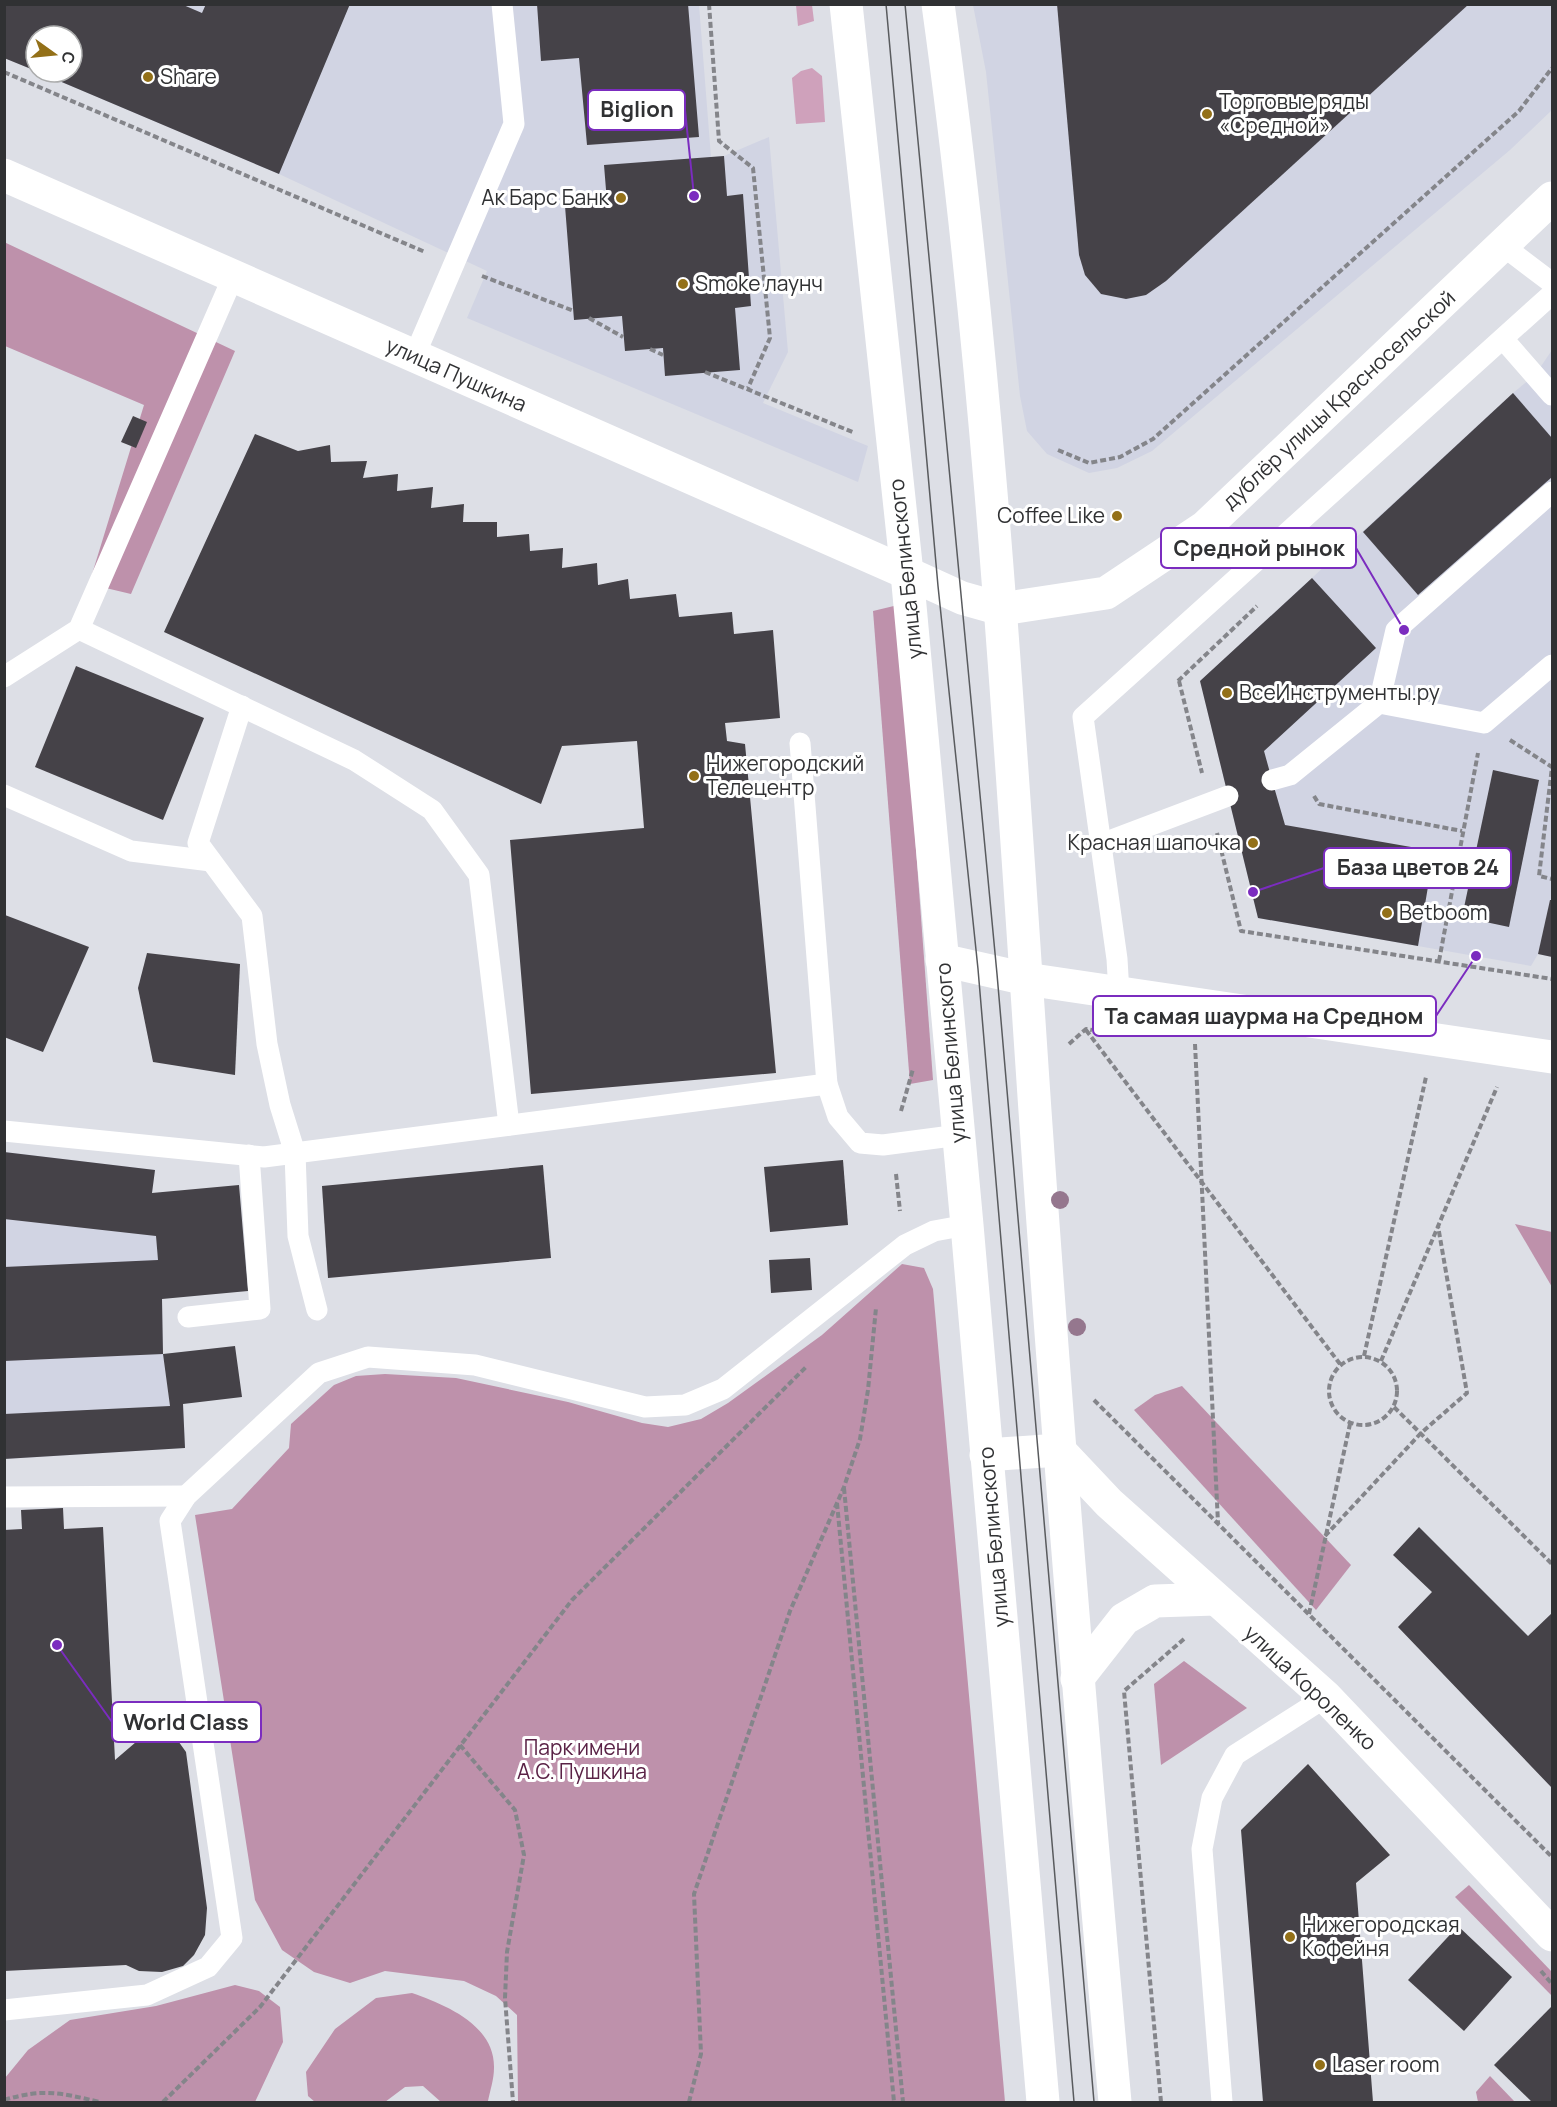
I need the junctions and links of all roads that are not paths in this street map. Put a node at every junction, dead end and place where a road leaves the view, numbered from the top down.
1 (502, 4) edge
2 (846, 4) edge
3 (938, 4) edge
4 (4, 176) edge
5 (1552, 198) edge
6 (1502, 245) junction
7 (233, 277) junction
8 (1552, 283) edge
9 (1552, 294) edge
10 (1504, 340) junction
11 (414, 357) junction
12 (1552, 395) edge
13 (1552, 492) edge
14 (907, 573) junction
15 (1001, 609) junction
16 (79, 629) junction
17 (1552, 665) edge
18 (4, 677) edge
19 (1379, 702) junction
20 (242, 706) junction
21 (800, 743) dead end
22 (1272, 780) dead end
23 (4, 795) edge
24 (1219, 799) road end
25 (1101, 844) junction
26 (211, 861) junction
27 (942, 960) junction
28 (1026, 979) junction
29 (1119, 993) junction
30 (1552, 1057) edge
31 (827, 1084) junction
32 (509, 1125) junction
33 (4, 1131) edge
34 (959, 1135) junction
35 (295, 1153) junction
36 (249, 1155) junction
37 (967, 1225) junction
38 (317, 1310) dead end
39 (188, 1317) dead end
40 (1059, 1450) junction
41 (986, 1455) junction
42 (186, 1496) junction
43 (4, 1497) edge
44 (1215, 1599) junction
45 (1077, 1679) junction
46 (1326, 1697) junction
47 (1552, 1935) edge
48 (4, 2010) edge
49 (1042, 2103) edge
50 (1115, 2103) edge
51 (1222, 2103) edge

1 - 11 lane
2 - 14 main road, улица Белинского
3 - 15 main road
4 - 7 main road, улица Пушкина
5 - 6 main road, дублёр улицы Красносельской
6 - 8 lane
6 - 15 main road, дублёр улицы Красносельской
7 - 11 main road, улица Пушкина
7 - 16 lane
9 - 10 lane
10 - 12 lane
10 - 25 lane
11 - 14 main road, улица Пушкина
13 - 19 lane
14 - 15 main road, дублёр улицы Красносельской
14 - 27 main road, улица Белинского
15 - 28 main road
16 - 18 lane
16 - 20 lane
17 - 19 lane
19 - 22 lane
20 - 26 lane
20 - 32 lane
21 - 31 lane
23 - 26 lane
24 - 25 lane
25 - 29 lane
26 - 35 lane
27 - 28 main road
27 - 34 main road, улица Белинского
28 - 29 main road
28 - 40 main road
29 - 30 main road
31 - 32 lane
31 - 34 lane
32 - 35 lane
33 - 36 lane
34 - 37 main road, улица Белинского
35 - 36 lane
35 - 38 lane
36 - 39 lane
37 - 41 main road, улица Белинского
37 - 42 lane
40 - 41 main road
40 - 44 main road, улица Короленко
40 - 45 main road
41 - 49 main road, улица Белинского
42 - 43 lane
42 - 48 lane
44 - 45 main road
44 - 46 main road, улица Короленко
45 - 50 main road
46 - 47 main road, улица Короленко
46 - 51 lane

